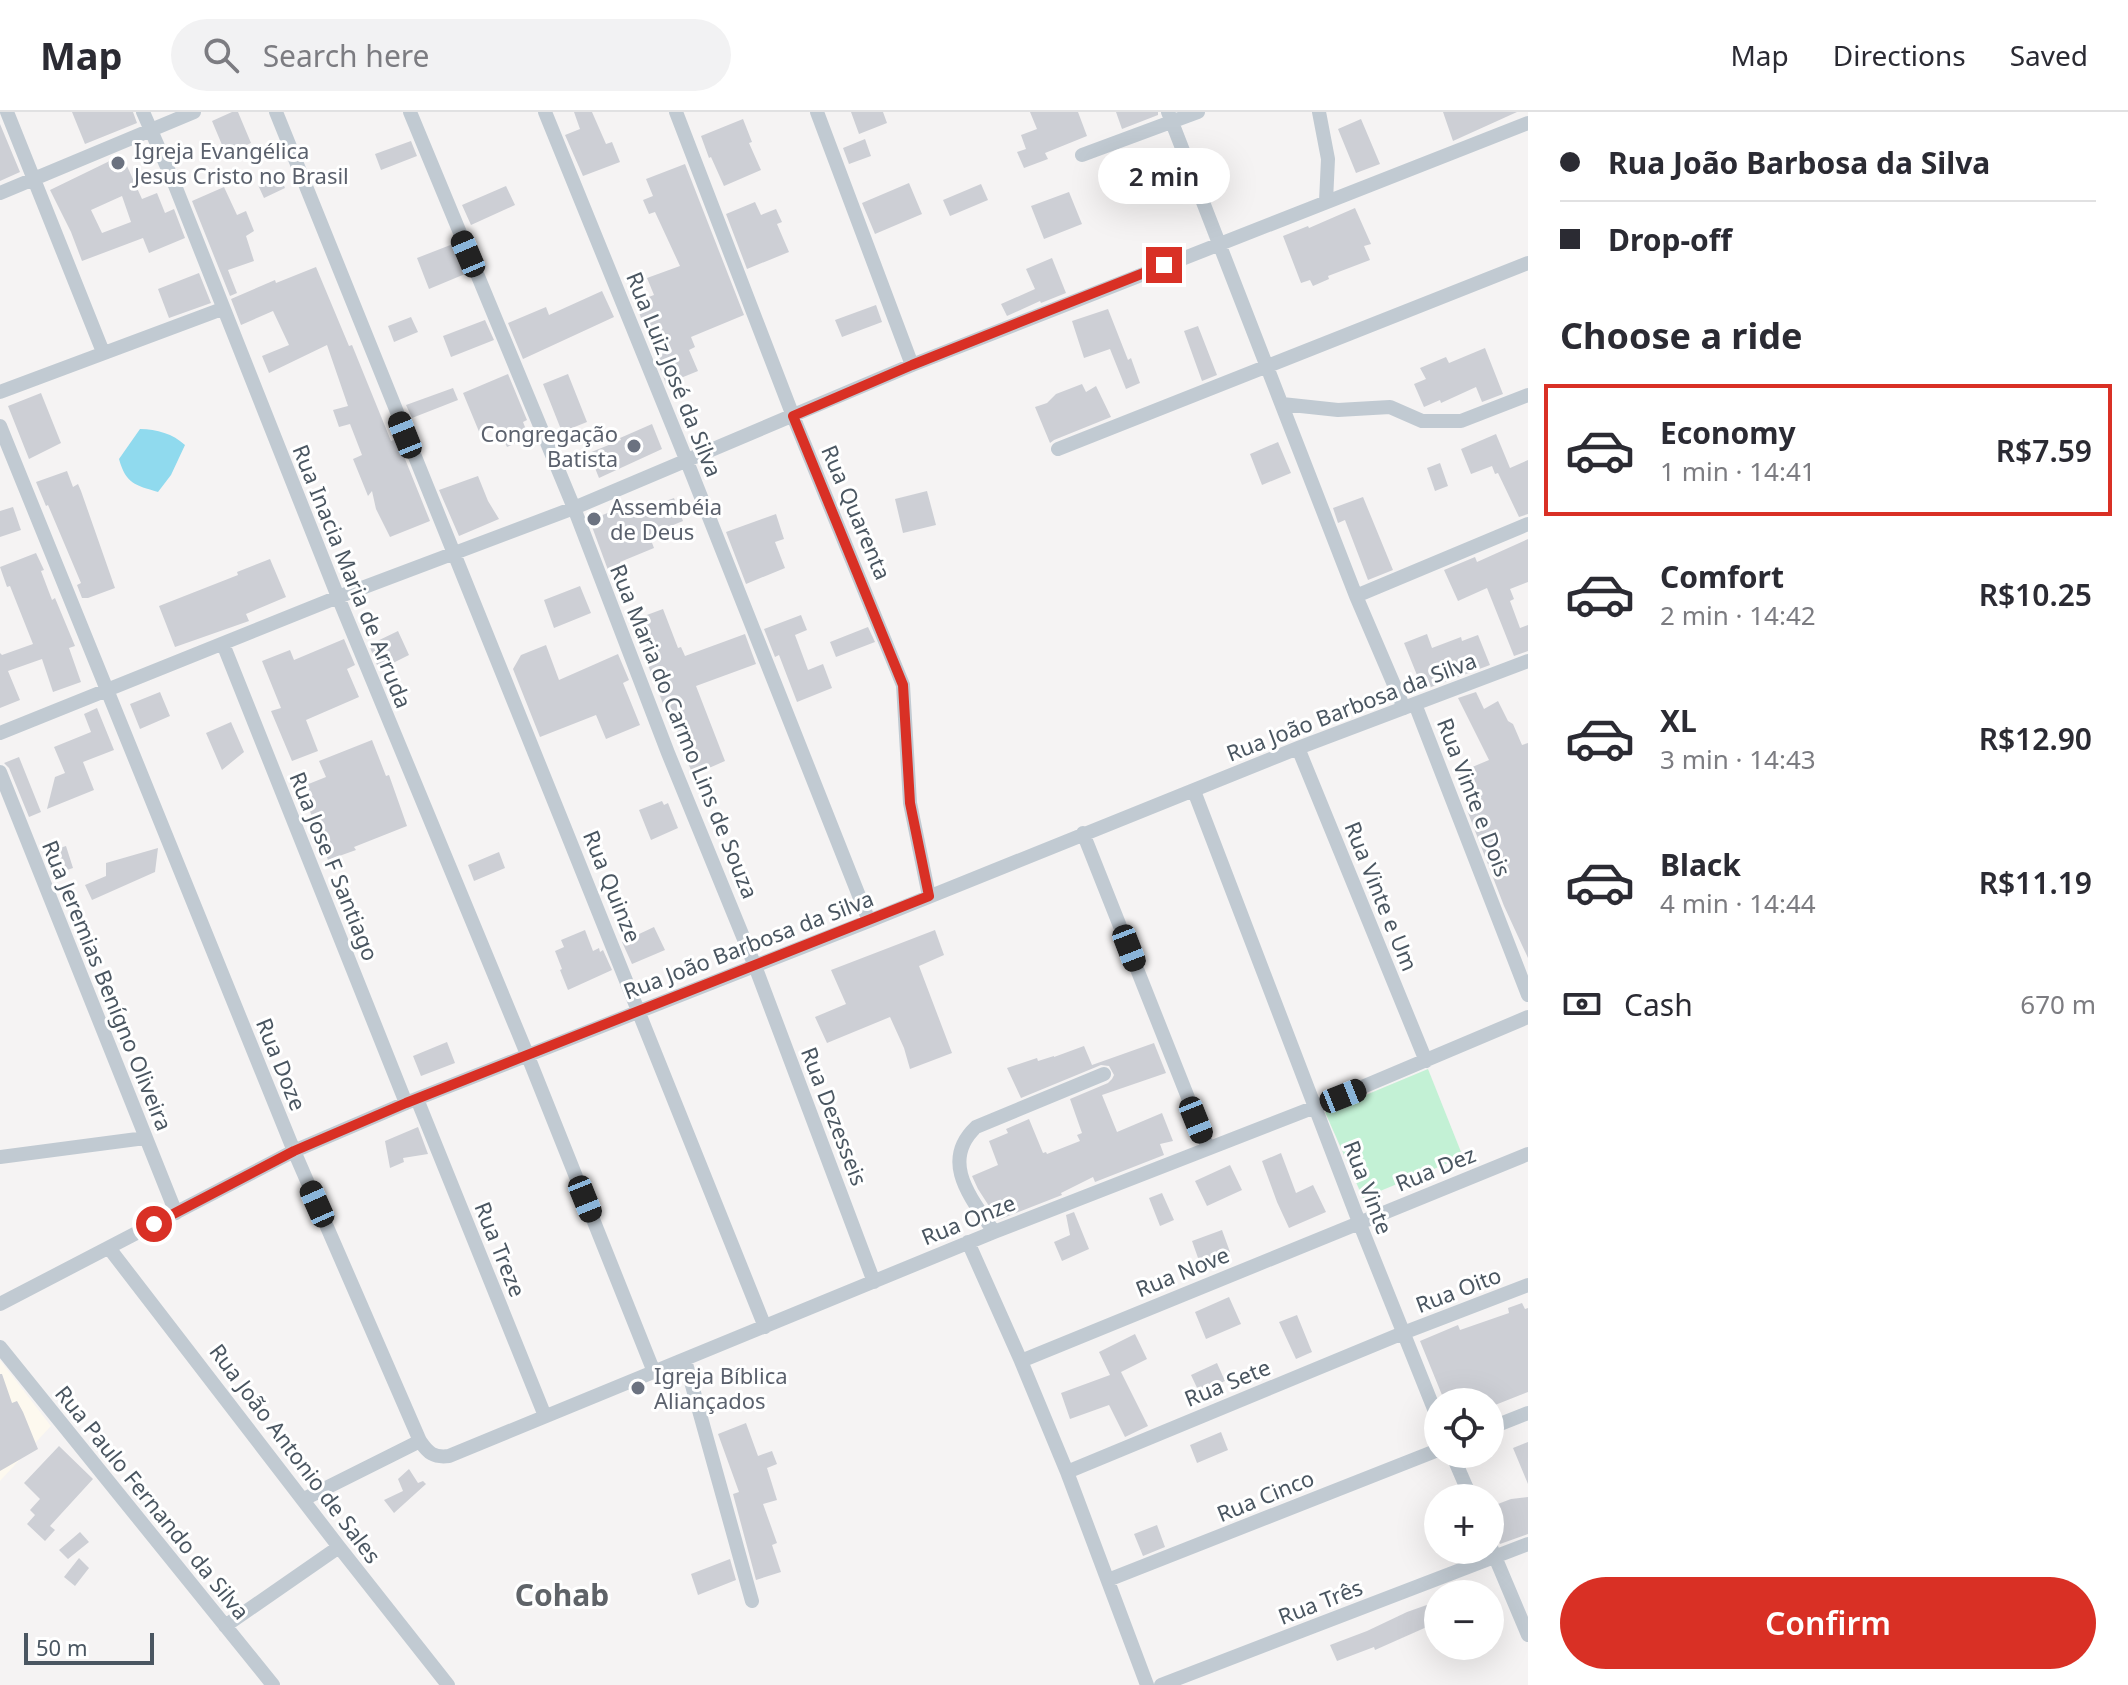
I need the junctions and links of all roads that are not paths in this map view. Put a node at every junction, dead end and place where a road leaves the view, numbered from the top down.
1 (7, 112) edge
2 (143, 112) edge
3 (194, 112) edge
4 (276, 112) edge
5 (410, 112) edge
6 (545, 112) edge
7 (676, 112) edge
8 (817, 112) edge
9 (1198, 112) edge
10 (1319, 112) edge
11 (1170, 117) edge
12 (1528, 123) edge
13 (151, 130) junction
14 (1082, 155) dead end
15 (33, 179) junction
16 (0, 193) edge
17 (1326, 201) junction
18 (1220, 243) junction
19 (1528, 263) edge
20 (222, 309) junction
21 (103, 352) junction
22 (912, 365) junction
23 (1267, 366) junction
24 (0, 392) edge
25 (1528, 395) edge
26 (1282, 404) junction
27 (793, 416) junction
28 (0, 426) edge
29 (1058, 449) dead end
30 (686, 459) junction
31 (574, 508) junction
32 (1528, 524) edge
33 (452, 553) junction
34 (1356, 596) junction
35 (338, 597) junction
36 (223, 644) junction
37 (1527, 663) edge
38 (108, 690) junction
39 (1409, 706) junction
40 (0, 733) edge
41 (1298, 748) junction
42 (0, 772) edge
43 (1194, 791) junction
44 (1083, 833) junction
45 (929, 896) junction
46 (869, 921) junction
47 (755, 966) junction
48 (1528, 995) edge
49 (639, 1010) junction
50 (1528, 1017) edge
51 (527, 1054) junction
52 (1426, 1061) junction
53 (1104, 1074) dead end
54 (412, 1101) junction
55 (1315, 1107) junction
56 (145, 1138) junction
57 (1208, 1148) junction
58 (294, 1151) junction
59 (1528, 1154) edge
60 (0, 1157) edge
61 (176, 1213) junction
62 (1359, 1222) junction
63 (994, 1232) junction
64 (968, 1242) junction
65 (109, 1248) junction
66 (874, 1282) junction
67 (1528, 1285) edge
68 (0, 1304) edge
69 (765, 1327) junction
70 (1403, 1333) junction
71 (0, 1347) edge
72 (685, 1360) junction
73 (1021, 1361) junction
74 (654, 1372) junction
75 (1425, 1388) edge
76 (1528, 1413) edge
77 (545, 1416) junction
78 (1504, 1422) edge
79 (423, 1445) junction
80 (1424, 1456) edge
81 (1067, 1472) junction
82 (304, 1499) junction
83 (1528, 1544) edge
84 (339, 1547) junction
85 (1504, 1549) edge
86 (1461, 1564) edge
87 (1498, 1564) edge
88 (1108, 1580) junction
89 (752, 1601) dead end
90 (225, 1626) junction
91 (1528, 1635) edge
92 (273, 1685) edge
93 (448, 1685) edge
94 (1147, 1685) edge
95 (1161, 1685) edge

1 - 15 street
2 - 13 street, Rua Inacia Maria de Arruda
3 - 13 street
4 - 33 street, Rua Quinze
5 - 31 street, Rua Maria do Carmo Lins de Souza
6 - 30 street, Rua Luiz José da Silva
7 - 27 street, Rua Quarenta
8 - 22 street
9 - 11 street
10 - 17 street
11 - 14 street
11 - 18 street, Rua Vinte e Dois
12 - 17 street
13 - 15 street
13 - 20 street, Rua Inacia Maria de Arruda
15 - 16 street
15 - 21 street
17 - 18 street
18 - 22 street
18 - 23 street, Rua Vinte e Dois
19 - 23 street
20 - 21 street
20 - 35 street, Rua Inacia Maria de Arruda
21 - 24 street
22 - 27 street
23 - 26 street, Rua Vinte e Dois
23 - 29 street
25 - 26 street
26 - 34 street, Rua Vinte e Dois
27 - 30 street
27 - 45 street, Rua Quarenta
28 - 38 street, Rua Doze
30 - 31 street
30 - 46 street, Rua Luiz José da Silva
31 - 33 street
31 - 47 street, Rua Maria do Carmo Lins de Souza
32 - 34 street
33 - 35 street
33 - 49 street, Rua Quinze
34 - 39 street, Rua Vinte e Dois
35 - 36 street
35 - 51 street, Rua Inacia Maria de Arruda
36 - 38 street
36 - 54 street, Rua Jose F Santiago
37 - 39 street, Rua João Barbosa da Silva
38 - 40 street
38 - 58 street, Rua Doze
39 - 41 street, Rua João Barbosa da Silva
39 - 48 street, Rua Vinte e Dois
41 - 43 street, Rua João Barbosa da Silva
41 - 52 street, Rua Vinte e Um
42 - 56 street, Rua Jeremias Benígno Oliveira
43 - 44 street, Rua João Barbosa da Silva
43 - 55 street, Rua Vinte
44 - 45 street, Rua João Barbosa da Silva
44 - 57 street
45 - 46 street, Rua João Barbosa da Silva
46 - 47 street, Rua João Barbosa da Silva
47 - 49 street, Rua João Barbosa da Silva
47 - 66 street, Rua Dezesseis
49 - 51 street, Rua João Barbosa da Silva
49 - 69 street, Rua Quinze
50 - 52 street, Rua Onze
51 - 54 street, Rua João Barbosa da Silva
51 - 74 street, Rua Inacia Maria de Arruda
52 - 55 street, Rua Onze
53 - 63 street
54 - 58 street, Rua João Barbosa da Silva
54 - 77 street, Rua Treze
55 - 57 street, Rua Onze
55 - 62 street, Rua Vinte
56 - 60 street
56 - 61 street, Rua Jeremias Benígno Oliveira
57 - 63 street, Rua Onze
58 - 61 street, Rua João Barbosa da Silva
58 - 79 street, Rua Doze
59 - 62 street, Rua Dez
61 - 65 street, Rua João Barbosa da Silva
62 - 70 street, Rua Vinte
62 - 73 street, Rua Nove
63 - 64 street, Rua Onze
64 - 66 street, Rua Onze
64 - 73 street
65 - 68 street, Rua João Barbosa da Silva
65 - 82 street, Rua João Antonio de Sales
66 - 69 street, Rua Onze
67 - 70 street, Rua Oito
69 - 72 street, Rua Onze
70 - 75 street, Rua Vinte
70 - 81 street, Rua Sete
71 - 90 street, Rua Paulo Fernando da Silva
72 - 74 street, Rua Onze
72 - 89 street
73 - 81 street
74 - 77 street, Rua Onze
76 - 78 street
77 - 79 street, Rua Onze
79 - 82 street
80 - 88 street, Rua Cinco
81 - 88 street
82 - 84 street, Rua João Antonio de Sales
83 - 85 street, Rua Três
84 - 90 street
84 - 93 street, Rua João Antonio de Sales
86 - 95 street, Rua Três
87 - 91 street
88 - 94 street
90 - 92 street, Rua Paulo Fernando da Silva

